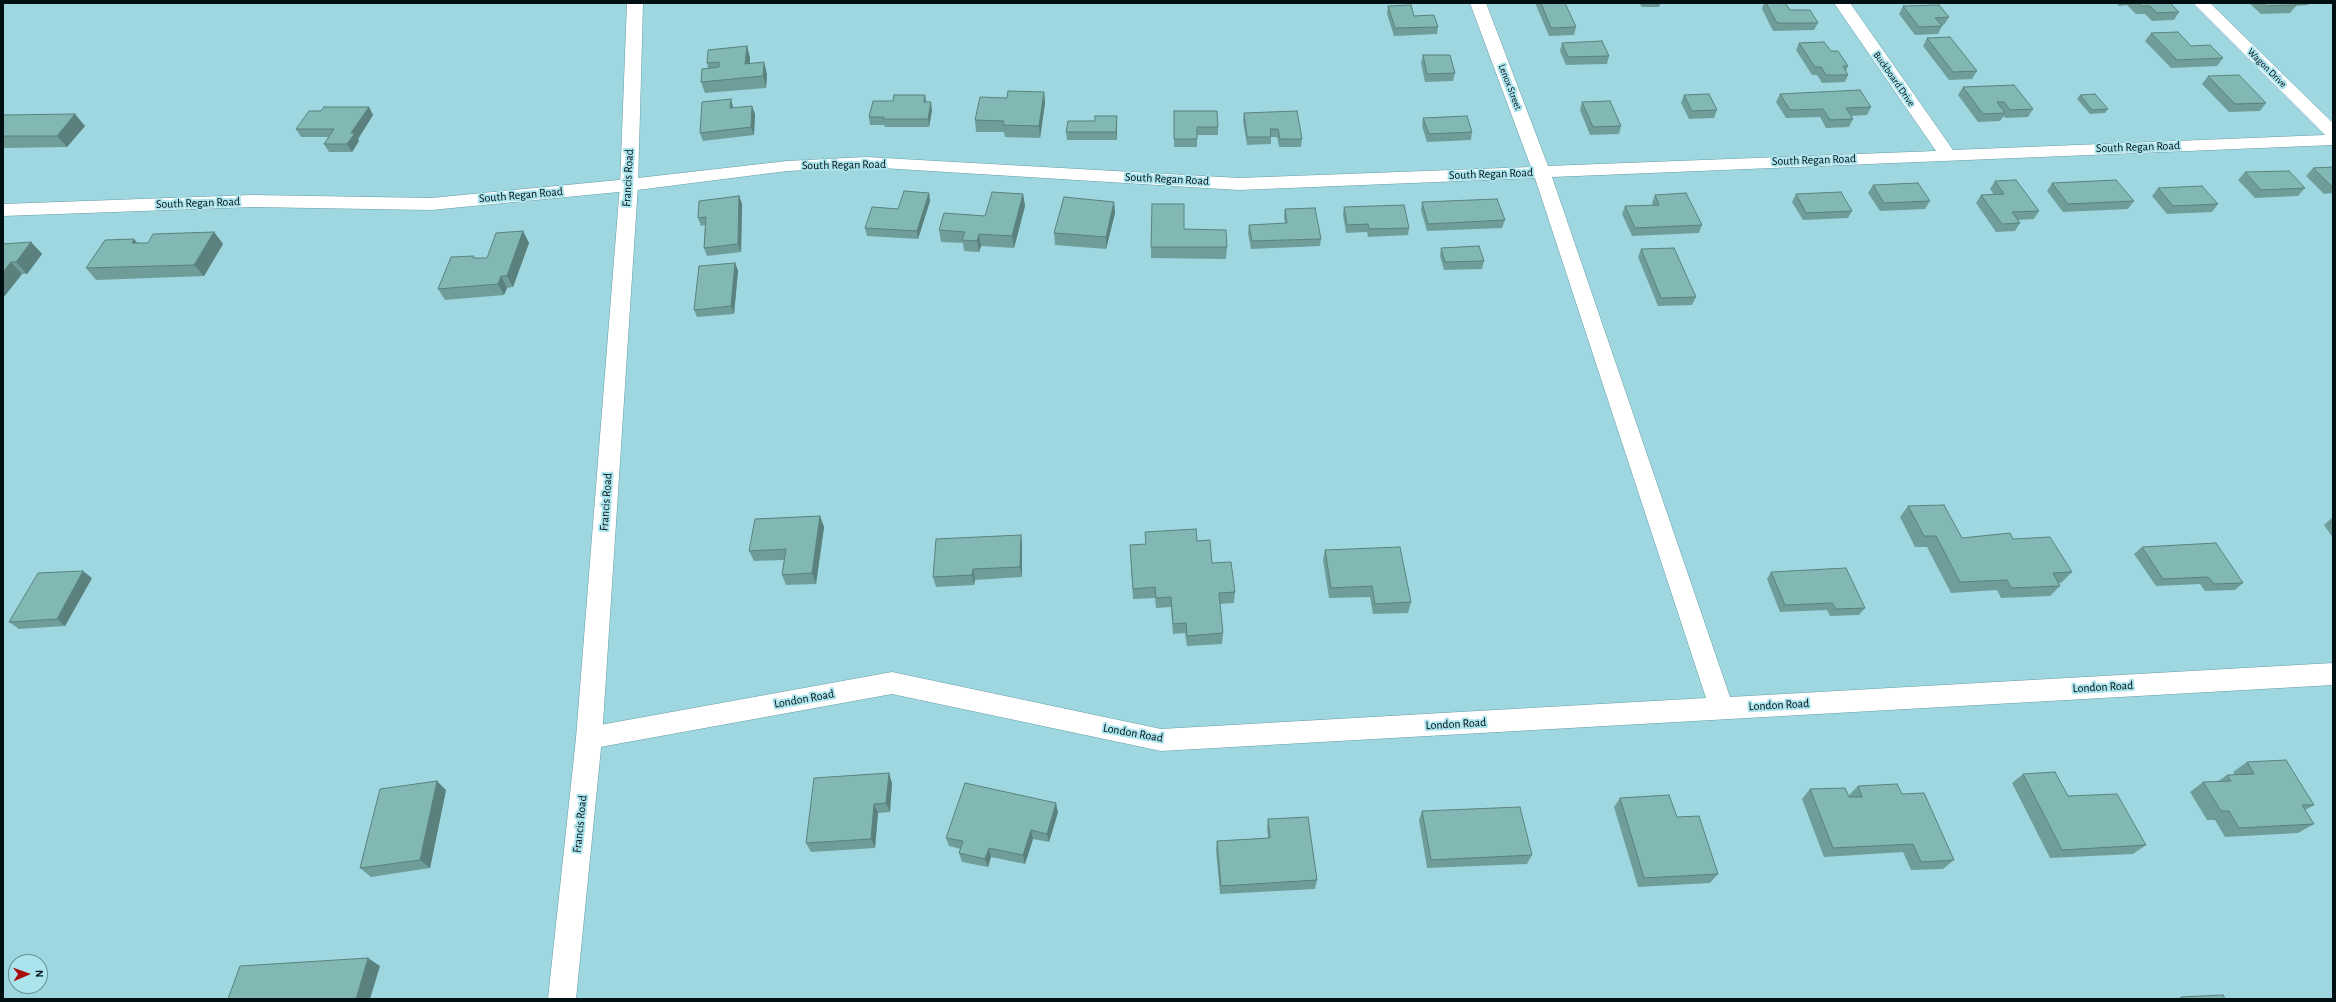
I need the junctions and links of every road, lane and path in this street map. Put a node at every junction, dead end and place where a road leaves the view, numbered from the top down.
1 (635, 3) edge
2 (1478, 3) edge
3 (1842, 3) edge
4 (2201, 3) edge
5 (2333, 133) edge
6 (2333, 140) edge
7 (1947, 154) junction
8 (1542, 172) junction
9 (629, 185) junction
10 (3, 210) edge
11 (2333, 674) edge
12 (1722, 709) junction
13 (589, 738) junction
14 (562, 999) edge

1 - 9 street, Francis Road
2 - 8 street, Lenox Street
3 - 7 street, Buckboard Drive
4 - 5 street, Wagon Drive
6 - 7 street, South Regan Road
7 - 8 street, South Regan Road
8 - 9 street, South Regan Road
8 - 12 street, Lenox Street
9 - 10 street, South Regan Road
9 - 13 street, Francis Road
11 - 12 street, London Road
12 - 13 street, London Road
13 - 14 street, Francis Road

